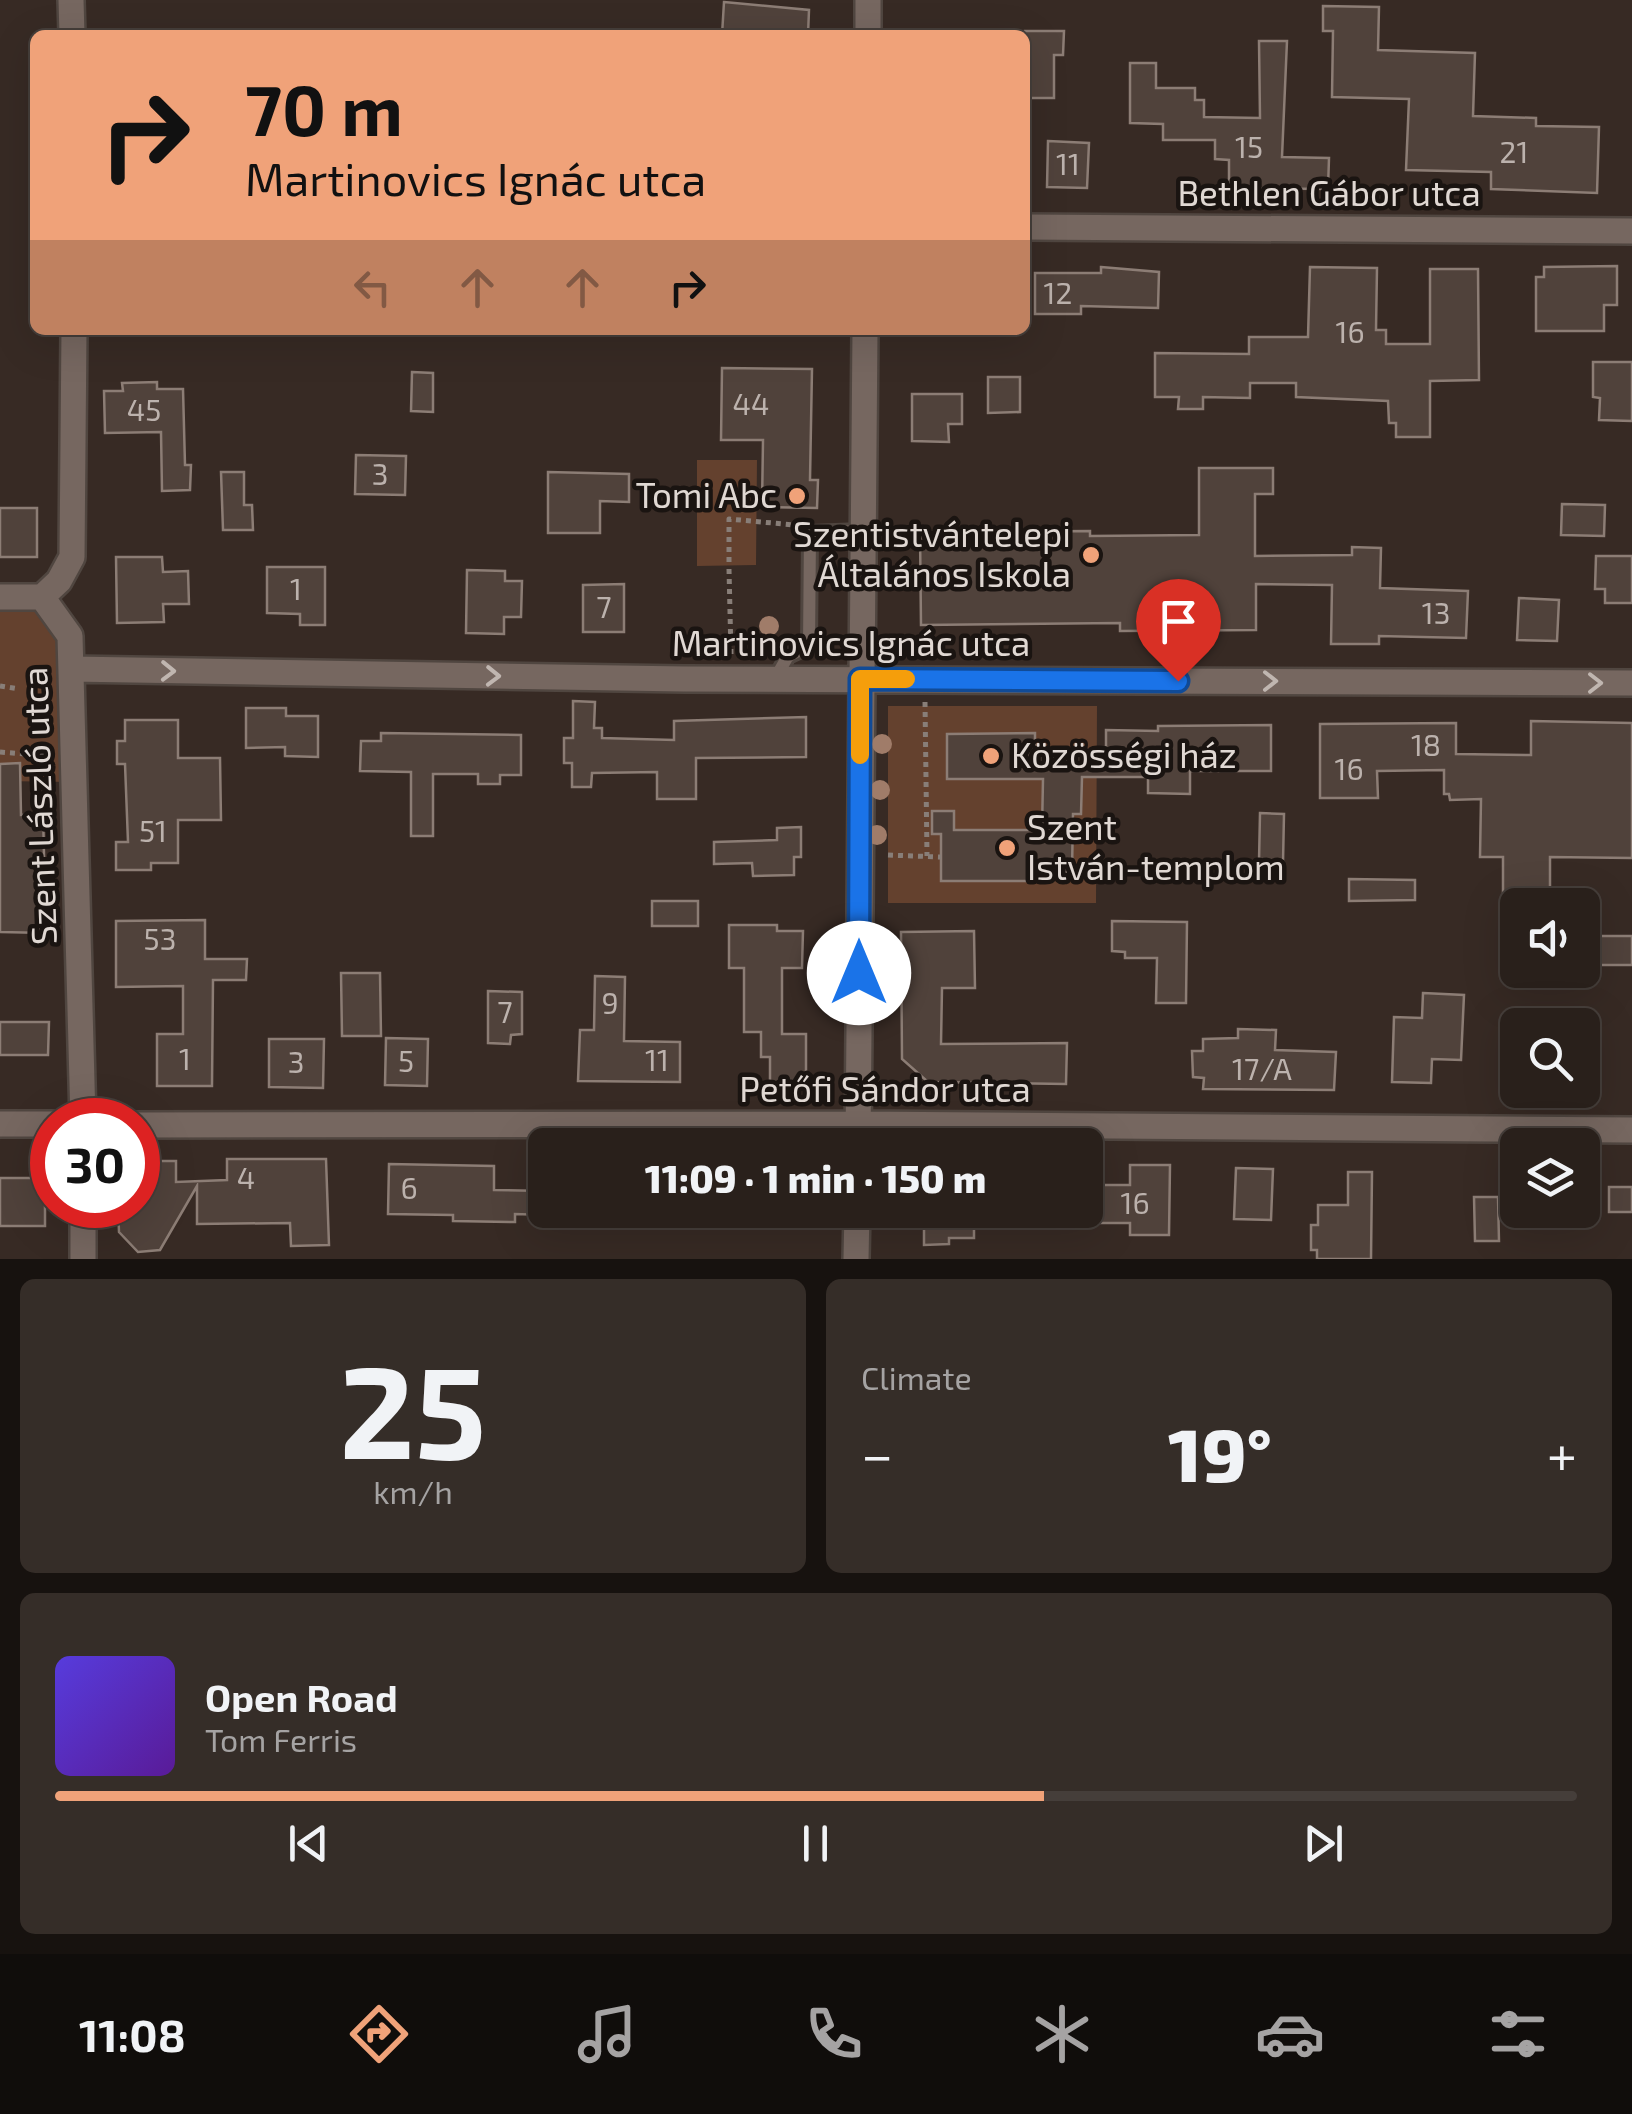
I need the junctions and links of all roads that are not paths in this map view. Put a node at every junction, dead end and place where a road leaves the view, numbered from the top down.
1 (71, 0) edge
2 (868, 0) edge
3 (72, 30) edge
4 (868, 30) edge
5 (1030, 227) edge
6 (1632, 231) edge
7 (74, 335) edge
8 (865, 335) edge
9 (860, 532) junction
10 (0, 597) edge
11 (42, 597) junction
12 (782, 666) junction
13 (71, 669) junction
14 (860, 679) junction
15 (1632, 683) edge
16 (82, 1098) edge
17 (0, 1124) edge
18 (30, 1124) edge
19 (160, 1125) edge
20 (858, 1128) edge
21 (528, 1130) edge
22 (1632, 1130) edge
23 (1103, 1133) edge
24 (83, 1228) edge
25 (857, 1228) edge
26 (82, 1259) edge
27 (856, 1259) edge

1 - 3 street
2 - 4 street
5 - 6 street, Bethlen Gábor utca
7 - 11 street
8 - 9 street
9 - 12 lane
9 - 14 street
10 - 11 street
11 - 13 street, Szent László utca
13 -> 12 street, Martinovics Ignác utca
12 - 14 street, Martinovics Ignác utca
13 - 16 street, Szent László utca
14 -> 15 street, Martinovics Ignác utca
14 - 20 street
17 - 18 street
19 - 21 street, Petőfi Sándor utca
22 - 23 street, Petőfi Sándor utca
24 - 26 street
25 - 27 street

